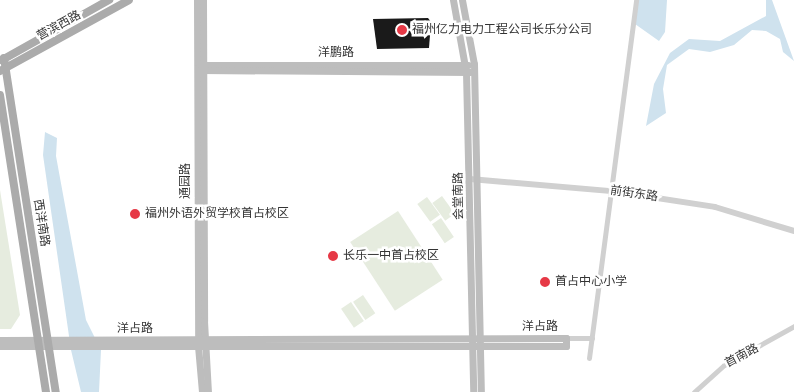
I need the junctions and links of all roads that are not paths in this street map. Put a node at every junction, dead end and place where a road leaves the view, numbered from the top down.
1 (109, 0) edge
2 (129, 0) edge
3 (197, 0) edge
4 (203, 0) edge
5 (453, 0) edge
6 (462, 0) edge
7 (636, 0) edge
8 (2, 59) edge
9 (200, 67) junction
10 (465, 68) junction
11 (474, 68) junction
12 (3, 69) edge
13 (0, 95) edge
14 (473, 179) junction
15 (611, 190) junction
16 (794, 231) edge
17 (794, 326) edge
18 (566, 338) joint
19 (592, 338) junction
20 (0, 340) edge
21 (476, 342) junction
22 (38, 343) junction
23 (48, 343) junction
24 (201, 344) junction
25 (0, 346) edge
26 (589, 358) dead end
27 (46, 392) edge
28 (56, 392) edge
29 (202, 392) edge
30 (208, 392) edge
31 (473, 392) edge
32 (481, 392) edge
33 (694, 392) edge

1 - 8 main road, 营滨西路
2 - 12 main road, 营滨西路
3 - 9 main road, 通园路
4 - 9 main road, 通园路
5 - 10 main road, 会堂南路
6 - 11 main road, 会堂南路
7 - 15 street
8 - 12 main road, 西洋南路
9 - 10 main road, 洋鹏路
9 - 24 main road, 通园路
10 - 11 main road, 洋鹏路
10 - 14 main road, 会堂南路
11 - 14 main road, 会堂南路
12 - 23 main road, 西洋南路
13 - 22 main road, 西洋南路
14 - 15 street, 前街东路
14 - 21 main road, 会堂南路
15 - 16 street, 前街东路
15 - 19 street
17 - 33 street, 首南路
18 - 19 street
18 - 21 main road, 洋占路
19 - 26 street
20 - 22 main road, 洋占路
21 - 24 main road, 洋占路
21 - 31 main road, 会堂南路
21 - 32 main road, 会堂南路
22 - 23 main road, 洋占路
22 - 25 main road, 洋占路
22 - 27 main road, 西洋南路
23 - 24 main road, 洋占路
23 - 28 main road, 西洋南路
24 - 29 main road, 通园路
24 - 30 main road, 通园路

